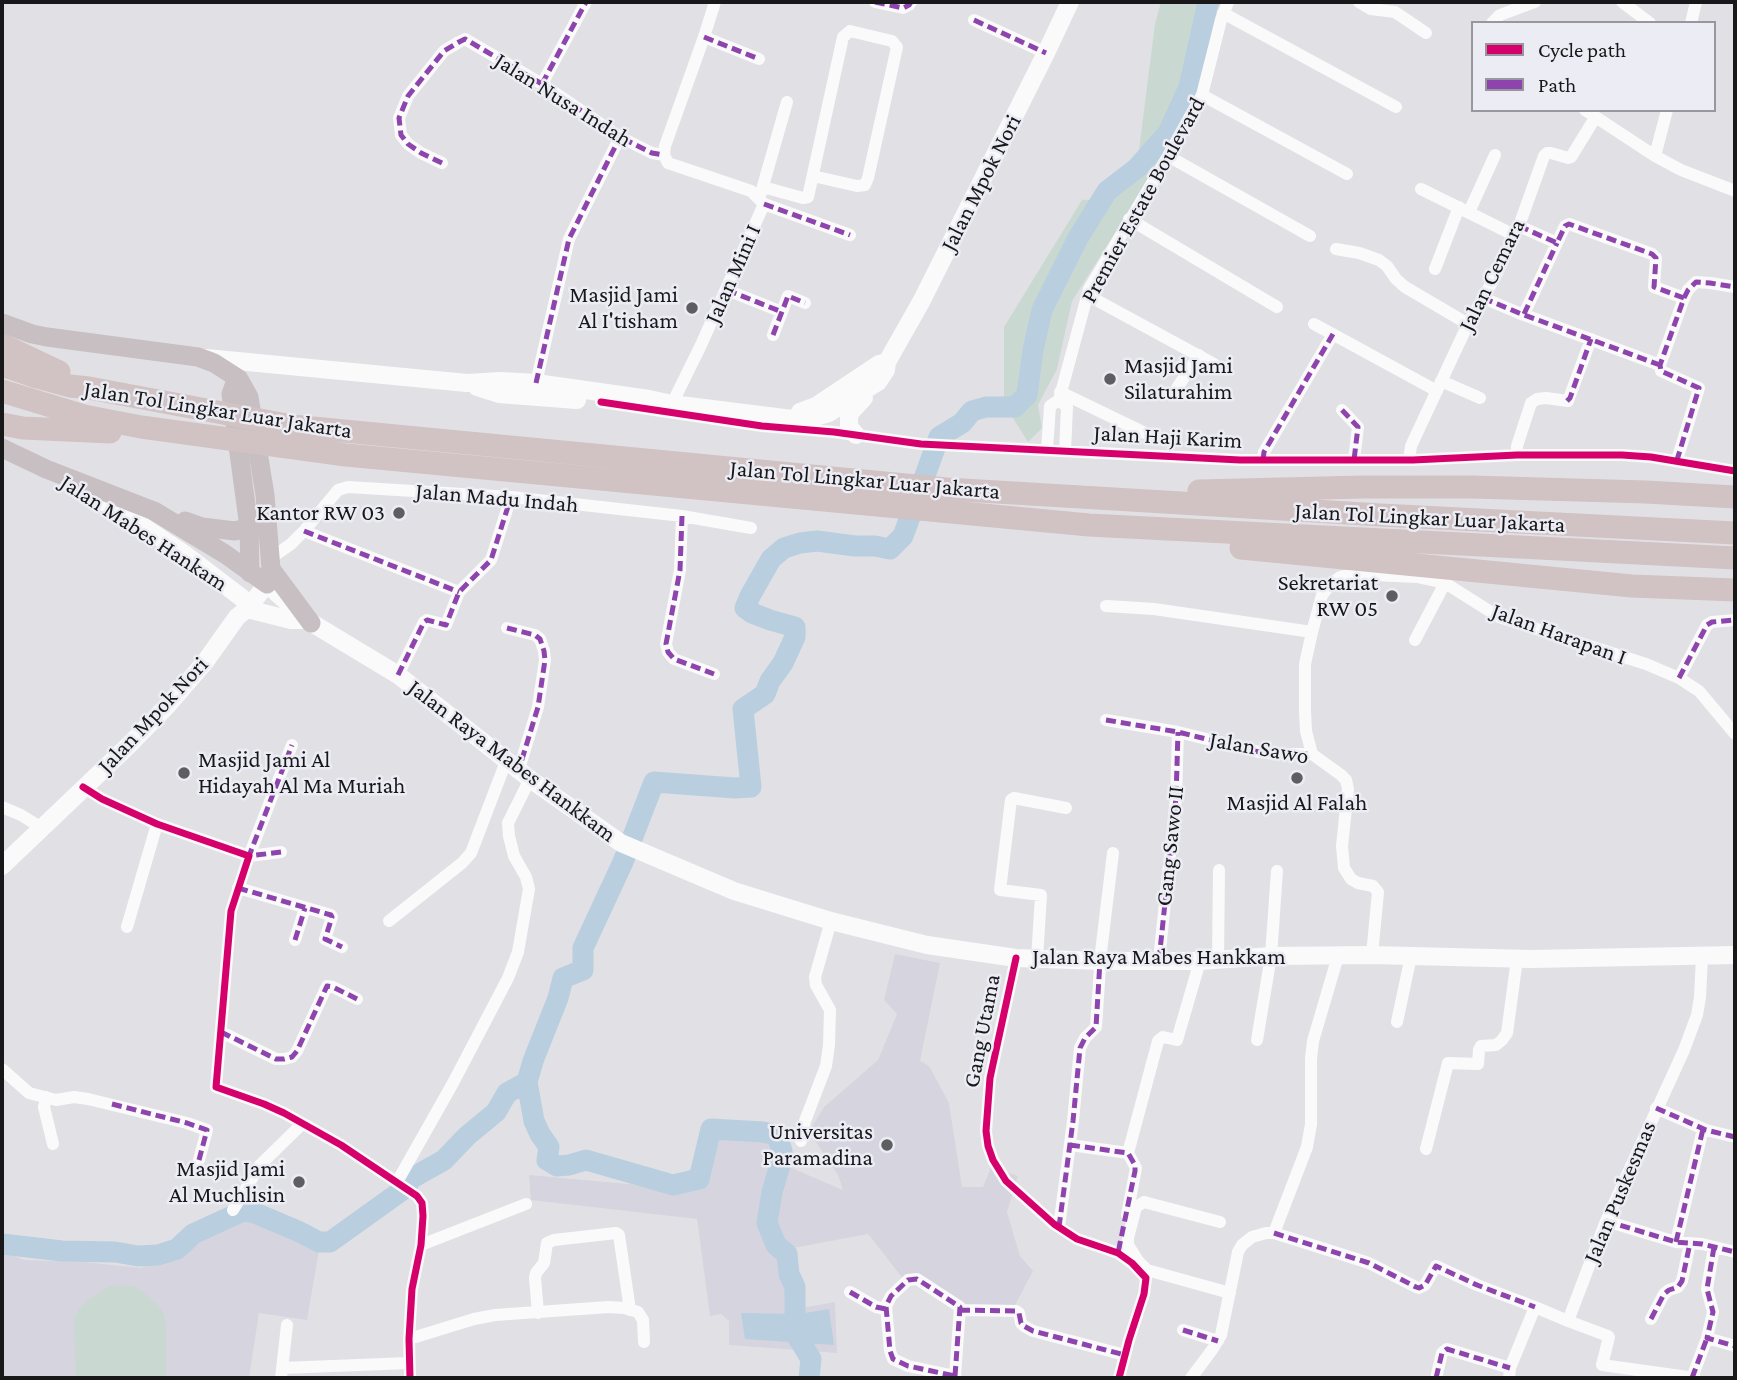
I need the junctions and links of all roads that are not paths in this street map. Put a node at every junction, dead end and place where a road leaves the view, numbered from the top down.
1 (586, 2) edge
2 (715, 2) edge
3 (875, 2) edge
4 (911, 2) edge
5 (1070, 2) edge
6 (1359, 2) edge
7 (1535, 2) edge
8 (1622, 2) edge
9 (1696, 2) edge
10 (1226, 7) edge
11 (1392, 7) edge
12 (974, 20) dead end
13 (1494, 21) edge
14 (1647, 21) edge
15 (1691, 21) edge
16 (1426, 33) dead end
17 (704, 37) junction
18 (1046, 53) junction
19 (759, 59) dead end
20 (542, 85) junction
21 (1202, 95) junction
22 (787, 102) dead end
23 (1396, 107) dead end
24 (1666, 112) edge
25 (1590, 114) edge
26 (620, 137) junction
27 (664, 155) junction
28 (1495, 155) dead end
29 (1168, 156) junction
30 (1655, 156) junction
31 (442, 163) dead end
32 (1347, 174) dead end
33 (813, 176) junction
34 (1421, 189) dead end
35 (1735, 191) edge
36 (762, 196) junction
37 (1464, 210) junction
38 (1129, 219) junction
39 (1516, 230) junction
40 (850, 235) dead end
41 (1310, 236) dead end
42 (1557, 243) junction
43 (1336, 249) dead end
44 (1435, 269) dead end
45 (1735, 287) edge
46 (727, 290) junction
47 (1087, 295) junction
48 (1483, 298) junction
49 (1684, 299) junction
50 (805, 303) dead end
51 (1277, 307) dead end
52 (782, 312) junction
53 (1524, 314) junction
54 (2, 323) edge
55 (1314, 324) dead end
56 (1468, 324) junction
57 (1333, 334) junction
58 (773, 335) dead end
59 (1591, 340) junction
60 (2, 345) edge
61 (1199, 355) junction
62 (198, 357) junction
63 (887, 362) junction
64 (1214, 364) dead end
65 (2, 365) edge
66 (1660, 365) junction
67 (291, 366) junction
68 (878, 382) junction
69 (1439, 386) junction
70 (89, 388) junction
71 (1177, 388) dead end
72 (546, 389) junction
73 (240, 390) junction
74 (2, 391) edge
75 (1060, 396) junction
76 (1480, 398) dead end
77 (649, 399) junction
78 (601, 402) junction
79 (672, 404) junction
80 (1342, 410) dead end
81 (778, 423) junction
82 (2, 424) edge
83 (141, 427) junction
84 (1147, 434) dead end
85 (856, 435) junction
86 (2, 448) edge
87 (1047, 450) junction
88 (1065, 451) junction
89 (1517, 455) junction
90 (1263, 460) junction
91 (1354, 460) junction
92 (1409, 460) junction
93 (1676, 460) junction
94 (46, 469) junction
95 (1735, 471) edge
96 (1049, 495) junction
97 (897, 496) junction
98 (510, 497) junction
99 (1735, 498) edge
100 (946, 500) junction
101 (154, 511) junction
102 (682, 516) junction
103 (259, 524) junction
104 (1090, 526) junction
105 (751, 528) dead end
106 (304, 531) junction
107 (1735, 533) edge
108 (1735, 558) edge
109 (269, 570) junction
110 (250, 573) junction
111 (1446, 583) junction
112 (1735, 590) edge
113 (459, 592) junction
114 (1106, 606) dead end
115 (242, 608) junction
116 (1735, 620) edge
117 (309, 622) junction
118 (507, 628) dead end
119 (1312, 632) junction
120 (1415, 640) dead end
121 (713, 674) dead end
122 (398, 675) junction
123 (1679, 678) junction
124 (1106, 720) dead end
125 (1178, 732) junction
126 (1735, 734) edge
127 (292, 745) dead end
128 (1312, 754) junction
129 (519, 769) junction
130 (83, 787) junction
131 (2, 807) edge
132 (1066, 808) dead end
133 (157, 824) junction
134 (42, 828) junction
135 (281, 852) dead end
136 (1113, 853) dead end
137 (249, 856) junction
138 (2, 866) edge
139 (1219, 870) dead end
140 (1276, 871) dead end
141 (238, 888) junction
142 (305, 908) junction
143 (389, 921) dead end
144 (831, 921) junction
145 (127, 927) dead end
146 (295, 940) dead end
147 (342, 947) dead end
148 (1372, 955) junction
149 (1735, 955) edge
150 (1271, 956) junction
151 (1338, 956) junction
152 (1411, 956) junction
153 (1016, 957) junction
154 (1702, 957) junction
155 (1037, 958) junction
156 (1517, 959) junction
157 (1159, 960) junction
158 (1209, 960) junction
159 (1100, 961) junction
160 (356, 999) dead end
161 (1397, 1022) dead end
162 (221, 1032) junction
163 (1257, 1040) dead end
164 (2, 1069) edge
165 (216, 1087) junction
166 (201, 1088) dead end
167 (46, 1097) junction
168 (1656, 1108) junction
169 (302, 1124) junction
170 (1703, 1129) junction
171 (1735, 1137) edge
172 (801, 1141) dead end
173 (53, 1144) dead end
174 (1070, 1145) junction
175 (1426, 1149) dead end
176 (1128, 1153) junction
177 (199, 1160) dead end
178 (397, 1182) junction
179 (526, 1204) dead end
180 (233, 1210) dead end
181 (1606, 1221) junction
182 (1220, 1222) dead end
183 (1059, 1227) junction
184 (1274, 1233) junction
185 (1676, 1242) junction
186 (1690, 1243) junction
187 (421, 1245) junction
188 (1714, 1247) junction
189 (1735, 1252) edge
190 (1118, 1253) junction
191 (850, 1292) dead end
192 (1230, 1293) junction
193 (1535, 1307) junction
194 (886, 1309) junction
195 (630, 1310) junction
196 (960, 1310) junction
197 (538, 1313) junction
198 (1651, 1320) dead end
199 (1568, 1321) junction
200 (287, 1325) dead end
201 (1183, 1330) dead end
202 (1707, 1338) junction
203 (409, 1339) junction
204 (1218, 1340) junction
205 (644, 1342) dead end
206 (1735, 1346) edge
207 (1125, 1355) junction
208 (409, 1363) junction
209 (282, 1373) edge
210 (1510, 1373) edge
211 (955, 1377) edge
212 (410, 1378) edge
213 (1119, 1378) edge
214 (1191, 1378) edge
215 (1436, 1378) edge
216 (1694, 1378) edge

1 - 20 street
2 - 17 street
3 - 4 street
5 - 18 main road, Jalan Mpok Nori
6 - 11 street
7 - 13 street
8 - 14 street
9 - 15 street
10 - 21 street, Premier Estate Boulevard
10 - 23 street
11 - 16 street
12 - 18 street
17 - 19 street
17 - 27 street
18 - 63 main road, Jalan Mpok Nori
20 - 26 street, Jalan Nusa Indah
20 - 31 street, Jalan Nusa Indah
21 - 29 street, Premier Estate Boulevard
21 - 32 street
22 - 36 street
24 - 30 street
25 - 30 street
25 - 39 street, Jalan Cemara
26 - 27 street, Jalan Nusa Indah
26 - 72 street
27 - 36 street, Jalan Mini I
28 - 37 street
29 - 38 street, Premier Estate Boulevard
29 - 41 street
30 - 35 street
33 - 33 street
33 - 36 street
34 - 37 street
36 - 40 street
36 - 46 street, Jalan Mini I
37 - 39 street
37 - 44 street
38 - 47 street, Premier Estate Boulevard
38 - 51 street
39 - 42 street
39 - 48 street, Jalan Cemara
42 - 49 street
42 - 53 street
43 - 56 street
45 - 49 street
46 - 52 street
46 - 79 street, Jalan Mini I
47 - 61 street
47 - 75 street, Premier Estate Boulevard
48 - 53 street
48 - 56 street, Jalan Cemara
49 - 66 street
50 - 52 street
52 - 58 street
53 - 59 street
54 - 62 main road
55 - 57 street
56 - 69 street, Jalan Cemara
57 - 69 street
57 - 90 street
59 - 66 street
59 - 89 street
60 - 70 highway
61 - 64 street
61 - 71 street
62 - 67 main road
62 - 73 main road
63 - 68 main road, Jalan Mpok Nori
63 - 81 main road
65 - 70 highway, Jalan Tol Lingkar Luar Jakarta
66 - 93 street
67 - 72 main road
67 - 73 main road
68 - 81 main road
68 - 85 main road, Jalan Mpok Nori
69 - 76 street
69 - 92 street, Jalan Cemara
70 - 97 highway, Jalan Tol Lingkar Luar Jakarta
72 - 77 main road
72 - 78 main road
73 - 103 main road, Jalan Mabes Hankam
73 - 103 main road, Jalan Mabes Hankam
74 - 83 highway, Jalan Tol Lingkar Luar Jakarta
75 - 84 street
75 - 87 street, Premier Estate Boulevard
75 - 88 street
77 - 78 main road
77 - 79 main road
78 - 81 street, Jalan Haji Karim
79 - 81 main road
80 - 91 street
81 - 85 street, Jalan Haji Karim
82 - 83 highway
83 - 97 highway, Jalan Tol Lingkar Luar Jakarta
85 - 87 street, Jalan Haji Karim
86 - 94 main road, Jalan Mabes Hankam
87 - 88 street, Jalan Haji Karim
88 - 90 street, Jalan Haji Karim
89 - 92 street, Jalan Haji Karim
89 - 93 street, Jalan Haji Karim
90 - 91 street, Jalan Haji Karim
91 - 92 street, Jalan Haji Karim
93 - 95 street, Jalan Haji Karim
94 - 101 main road, Jalan Mabes Hankam
94 - 115 main road, Jalan Mabes Hankam
96 - 99 highway
96 - 100 highway, Jalan Tol Lingkar Luar Jakarta
96 - 107 highway, Jalan Tol Lingkar Luar Jakarta
97 - 100 highway, Jalan Tol Lingkar Luar Jakarta
98 - 102 street, Jalan Madu Indah
98 - 106 street, Jalan Madu Indah
98 - 113 street
100 - 104 highway, Jalan Tol Lingkar Luar Jakarta
101 - 103 main road
101 - 110 main road, Jalan Mabes Hankam
102 - 105 street, Jalan Madu Indah
102 - 121 street
103 - 109 main road, Jalan Mabes Hankam
103 - 110 main road, Jalan Mabes Hankam
104 - 108 highway, Jalan Tol Lingkar Luar Jakarta
104 - 112 highway
106 - 109 street, Jalan Madu Indah
106 - 113 street
109 - 110 main road, Jalan Mabes Hankam
109 - 115 main road, Jalan Mpok Nori
109 - 117 main road
110 - 115 main road, Jalan Mpok Nori
111 - 119 street, Jalan Harapan I
111 - 120 street
111 - 123 street, Jalan Harapan I
113 - 122 street
114 - 119 street
115 - 117 main road
115 - 130 main road, Jalan Mpok Nori
116 - 123 street
117 - 122 main road, Jalan Raya Mabes Hankkam
118 - 129 street
119 - 128 street, Jalan Harapan I
122 - 129 main road, Jalan Raya Mabes Hankkam
123 - 126 street, Jalan Harapan I
124 - 125 street, Jalan Sawo
125 - 128 street, Jalan Sawo
125 - 157 street, Gang Sawo II
127 - 137 street
128 - 148 street, Jalan Sawo
129 - 143 street
129 - 144 main road, Jalan Raya Mabes Hankkam
129 - 178 street
130 - 133 street
130 - 134 main road, Jalan Mpok Nori
131 - 134 street
132 - 155 street
133 - 137 street
133 - 145 street
134 - 138 main road, Jalan Mpok Nori
135 - 137 street
136 - 159 street
137 - 141 street
139 - 158 street
140 - 150 street
141 - 142 street
141 - 162 street
142 - 146 street
142 - 147 street
144 - 153 main road, Jalan Raya Mabes Hankkam
144 - 172 street
148 - 151 main road, Jalan Raya Mabes Hankkam
148 - 152 main road, Jalan Raya Mabes Hankkam
149 - 154 main road, Jalan Raya Mabes Hankkam
150 - 151 main road, Jalan Raya Mabes Hankkam
150 - 158 main road, Jalan Raya Mabes Hankkam
150 - 163 street
151 - 184 street
152 - 156 main road, Jalan Raya Mabes Hankkam
152 - 161 street
153 - 155 main road, Jalan Raya Mabes Hankkam
153 - 183 street, Gang Utama
154 - 156 main road, Jalan Raya Mabes Hankkam
154 - 168 street, Jalan Puskesmas
155 - 159 main road, Jalan Raya Mabes Hankkam
156 - 175 street
157 - 158 main road, Jalan Raya Mabes Hankkam
157 - 159 main road, Jalan Raya Mabes Hankkam
158 - 176 street
159 - 174 street
160 - 162 street
162 - 165 street
164 - 167 street
165 - 166 street
165 - 169 street
167 - 173 street
167 - 177 street
168 - 170 street
168 - 181 street, Jalan Puskesmas
169 - 178 street
169 - 180 street
170 - 171 street
170 - 185 street
174 - 176 street
174 - 183 street
176 - 190 street
178 - 187 street
179 - 187 street
181 - 185 street
181 - 199 street, Jalan Puskesmas
182 - 192 street
183 - 190 street, Gang Utama
184 - 192 street
184 - 193 street
185 - 186 street
186 - 188 street
186 - 198 street
187 - 203 street
188 - 189 street
188 - 202 street
190 - 207 street
191 - 194 street
192 - 204 street
193 - 199 street
193 - 210 street
194 - 196 street
194 - 211 street
195 - 197 street
195 - 197 street
195 - 205 street
196 - 207 street
196 - 211 street
197 - 203 street
199 - 216 street
200 - 209 street
201 - 204 street
202 - 206 street
202 - 216 street
203 - 208 street
204 - 214 street
207 - 213 street
208 - 209 street
208 - 212 street
210 - 215 street

